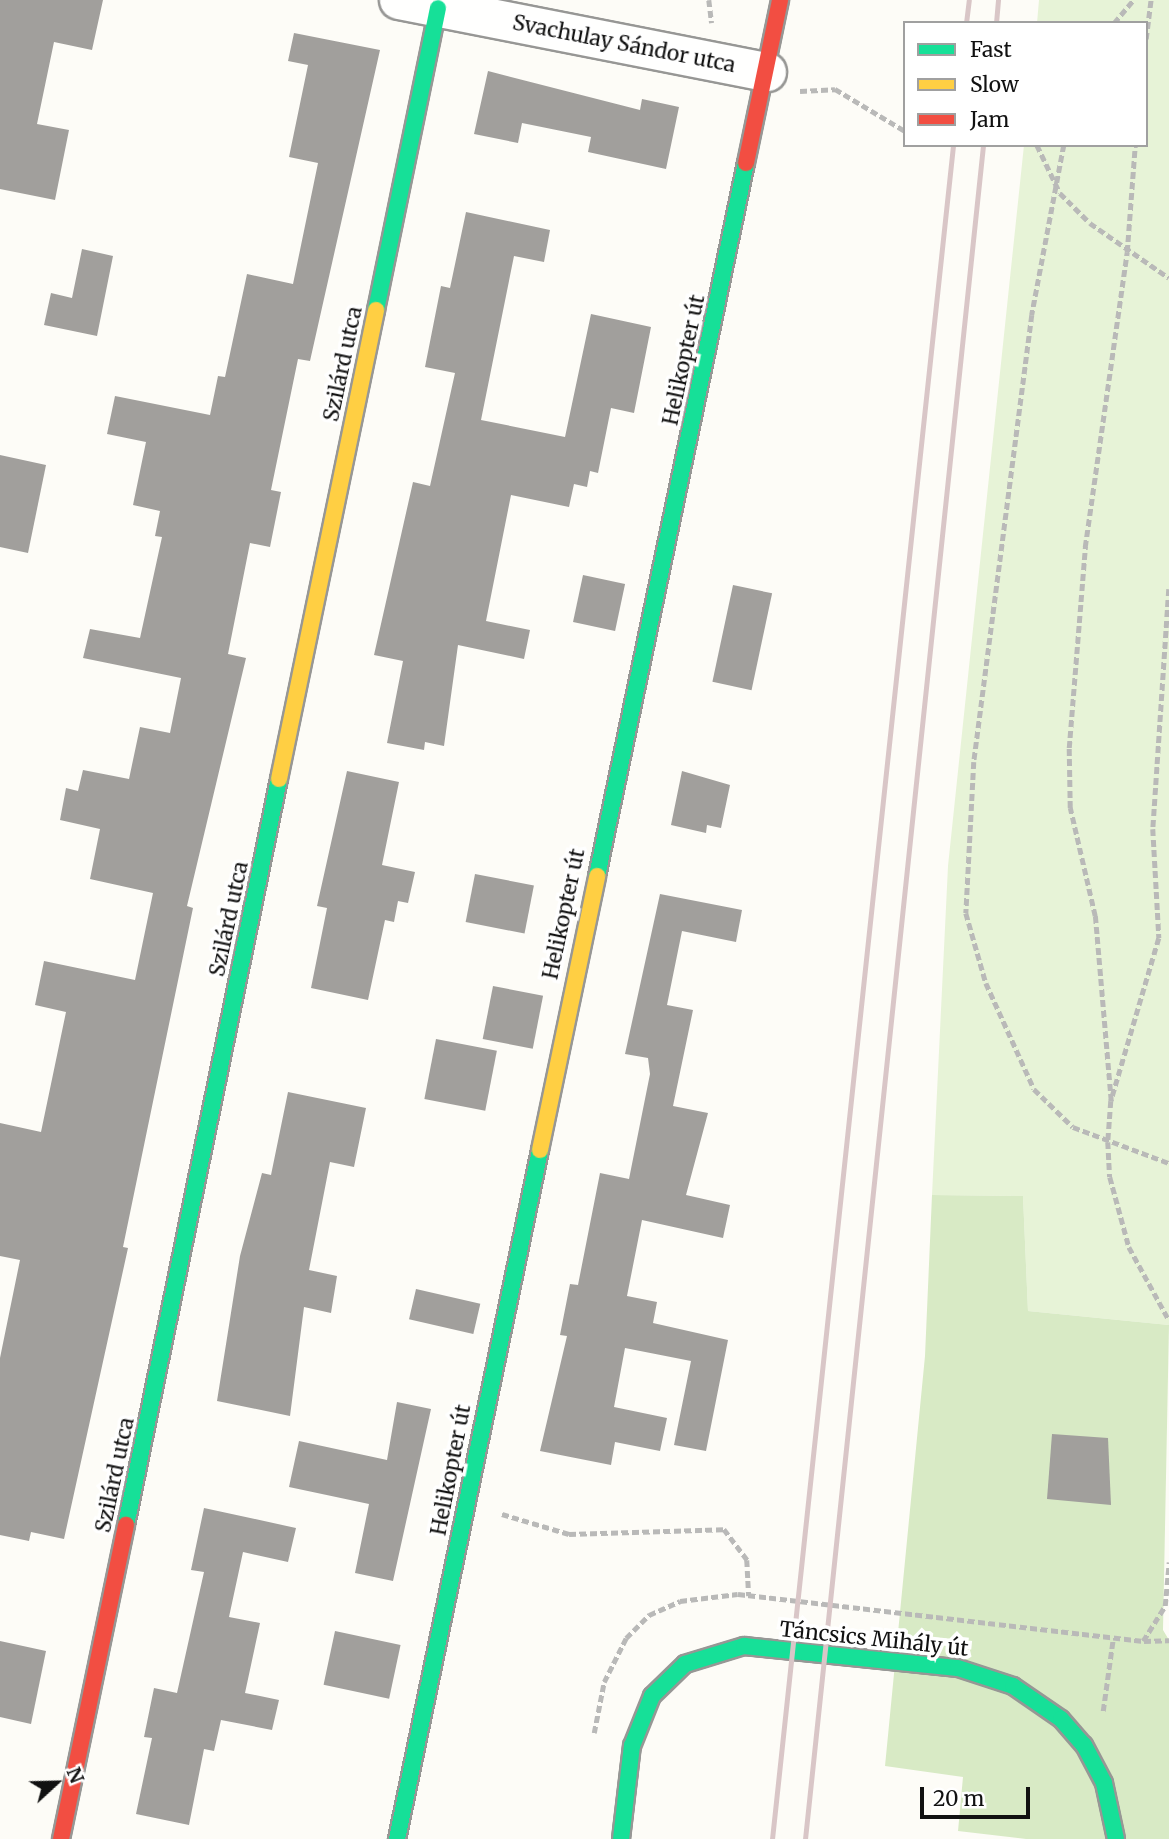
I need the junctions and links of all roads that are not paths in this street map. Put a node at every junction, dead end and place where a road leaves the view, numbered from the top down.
1 (399, 0) edge
2 (780, 0) edge
3 (438, 8) junction
4 (781, 83) junction
5 (61, 1839) edge
6 (397, 1839) edge
7 (621, 1839) edge
8 (1116, 1839) edge

1 - 3 street, Svachulay Sándor utca
2 - 4 street, Helikopter út
3 - 4 street, Svachulay Sándor utca
3 - 5 street, Szilárd utca
4 - 6 street, Helikopter út
7 - 8 street, Táncsics Mihály út

